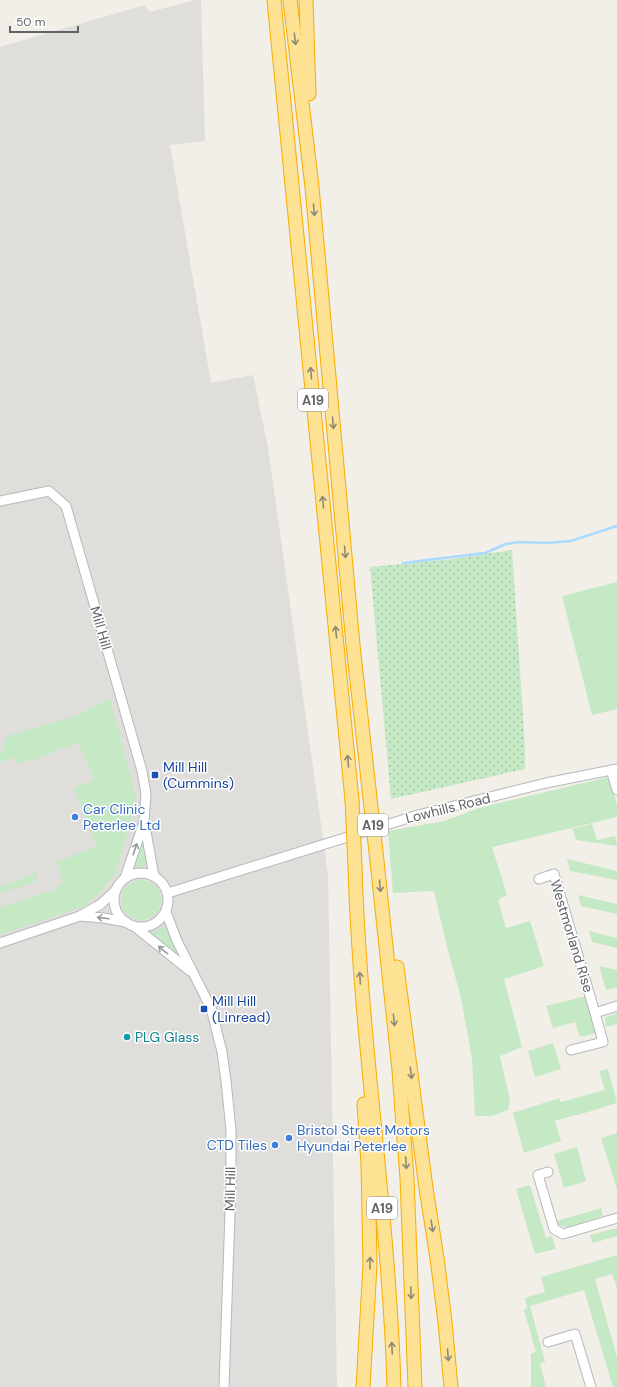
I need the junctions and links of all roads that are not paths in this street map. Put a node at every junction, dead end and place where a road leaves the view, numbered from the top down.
1 (274, 0) edge
2 (290, 0) edge
3 (306, 0) edge
4 (312, 187) junction
5 (0, 501) edge
6 (614, 769) edge
7 (617, 790) edge
8 (144, 821) junction
9 (154, 876) junction
10 (125, 878) junction
11 (539, 879) dead end
12 (115, 891) junction
13 (168, 893) junction
14 (382, 911) junction
15 (166, 912) junction
16 (80, 916) junction
17 (130, 924) junction
18 (0, 943) edge
19 (192, 973) junction
20 (617, 1006) edge
21 (595, 1013) junction
22 (365, 1030) junction
23 (571, 1050) dead end
24 (548, 1172) dead end
25 (617, 1218) edge
26 (548, 1342) dead end
27 (224, 1387) edge
28 (363, 1387) edge
29 (394, 1387) edge
30 (415, 1387) edge
31 (451, 1387) edge
32 (591, 1387) edge

22 -> 1 highway, A19, bridge
2 -> 4 highway, A19
3 - 4 highway
4 -> 14 highway, A19, bridge
5 - 8 street, Mill Hill
6 - 7 street
6 - 13 street, Lowhills Road
8 - 9 street, Mill Hill
10 -> 8 street, Mill Hill
9 - 10 street
9 - 13 street
10 - 12 street
11 - 21 street, Westmorland Rise
12 - 16 street
12 - 17 street
13 - 15 street
14 -> 30 highway, A19
14 -> 31 highway
15 - 17 street
15 - 19 street, Mill Hill
17 -> 16 street
16 - 18 street
19 -> 17 street, Mill Hill
19 - 27 street, Mill Hill
20 - 21 street
21 - 23 street, Westmorland Rise
28 -> 22 highway
29 -> 22 highway, A19
24 - 25 street
26 - 32 street

